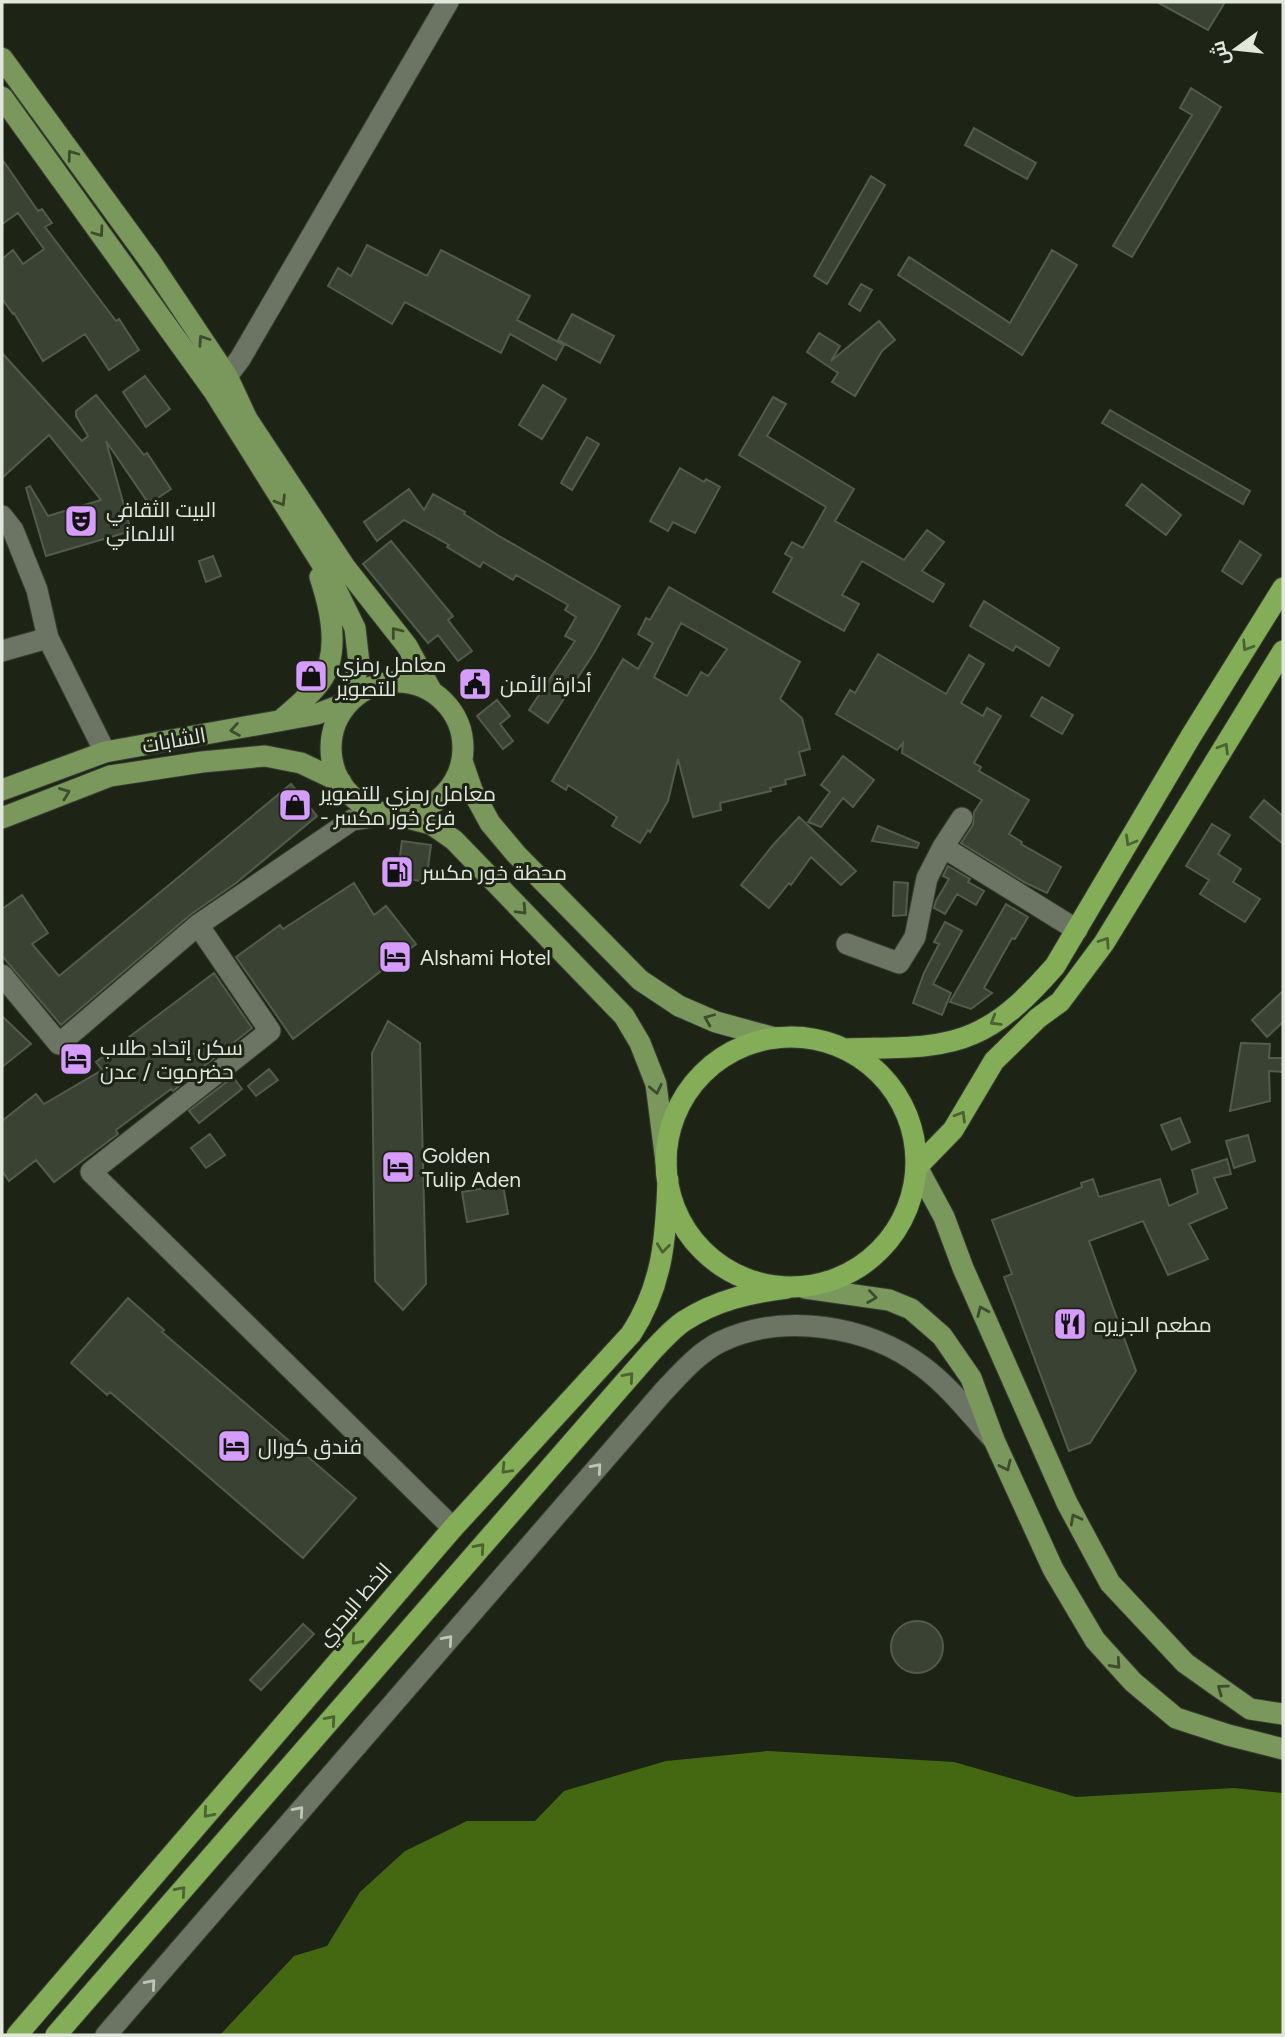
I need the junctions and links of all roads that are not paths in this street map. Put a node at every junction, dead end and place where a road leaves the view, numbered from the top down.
1 (448, 2) edge
2 (2, 58) edge
3 (2, 97) edge
4 (227, 376) junction
5 (241, 423) junction
6 (2, 516) edge
7 (310, 548) junction
8 (1283, 588) edge
9 (48, 638) junction
10 (2, 651) edge
11 (1283, 651) edge
12 (431, 690) junction
13 (349, 702) junction
14 (278, 722) junction
15 (105, 752) junction
16 (462, 761) junction
17 (341, 782) junction
18 (2, 790) edge
19 (392, 814) junction
20 (2, 818) edge
21 (962, 818) dead end
22 (943, 846) junction
23 (198, 925) junction
24 (1077, 930) junction
25 (848, 944) dead end
26 (2, 975) edge
27 (775, 1038) junction
28 (846, 1049) junction
29 (917, 1167) junction
30 (667, 1171) junction
31 (796, 1288) junction
32 (994, 1440) junction
33 (453, 1528) junction
34 (1283, 1714) edge
35 (1283, 1749) edge
36 (17, 2035) edge
37 (56, 2035) edge
38 (106, 2035) edge

1 - 4 street
4 -> 2 main road
3 -> 5 main road
4 - 5 main road
5 -> 7 main road
12 -> 5 main road
6 - 9 street
7 - 13 main road
7 - 14 main road
8 -> 24 highway
9 - 10 street
9 - 15 street
29 -> 11 highway
12 - 13 main road
12 - 16 main road
13 - 14 main road, الشابات
13 - 17 main road
14 -> 15 main road, الشابات
15 - 18 main road, الشابات
16 - 19 main road
27 -> 16 main road
17 - 19 main road
20 -> 17 main road, الشابات
19 - 23 street
19 -> 30 main road
21 - 22 street
22 - 24 street
22 - 25 street
23 - 26 street
23 - 33 street
24 -> 28 highway
27 - 28 highway
27 - 30 highway
28 - 29 highway
29 - 31 highway
34 -> 29 main road
30 - 31 highway
30 -> 33 highway, الخط البحري
31 -> 32 main road
37 -> 31 highway
32 -> 35 main road
38 -> 32 street
33 -> 36 highway, الخط البحري

